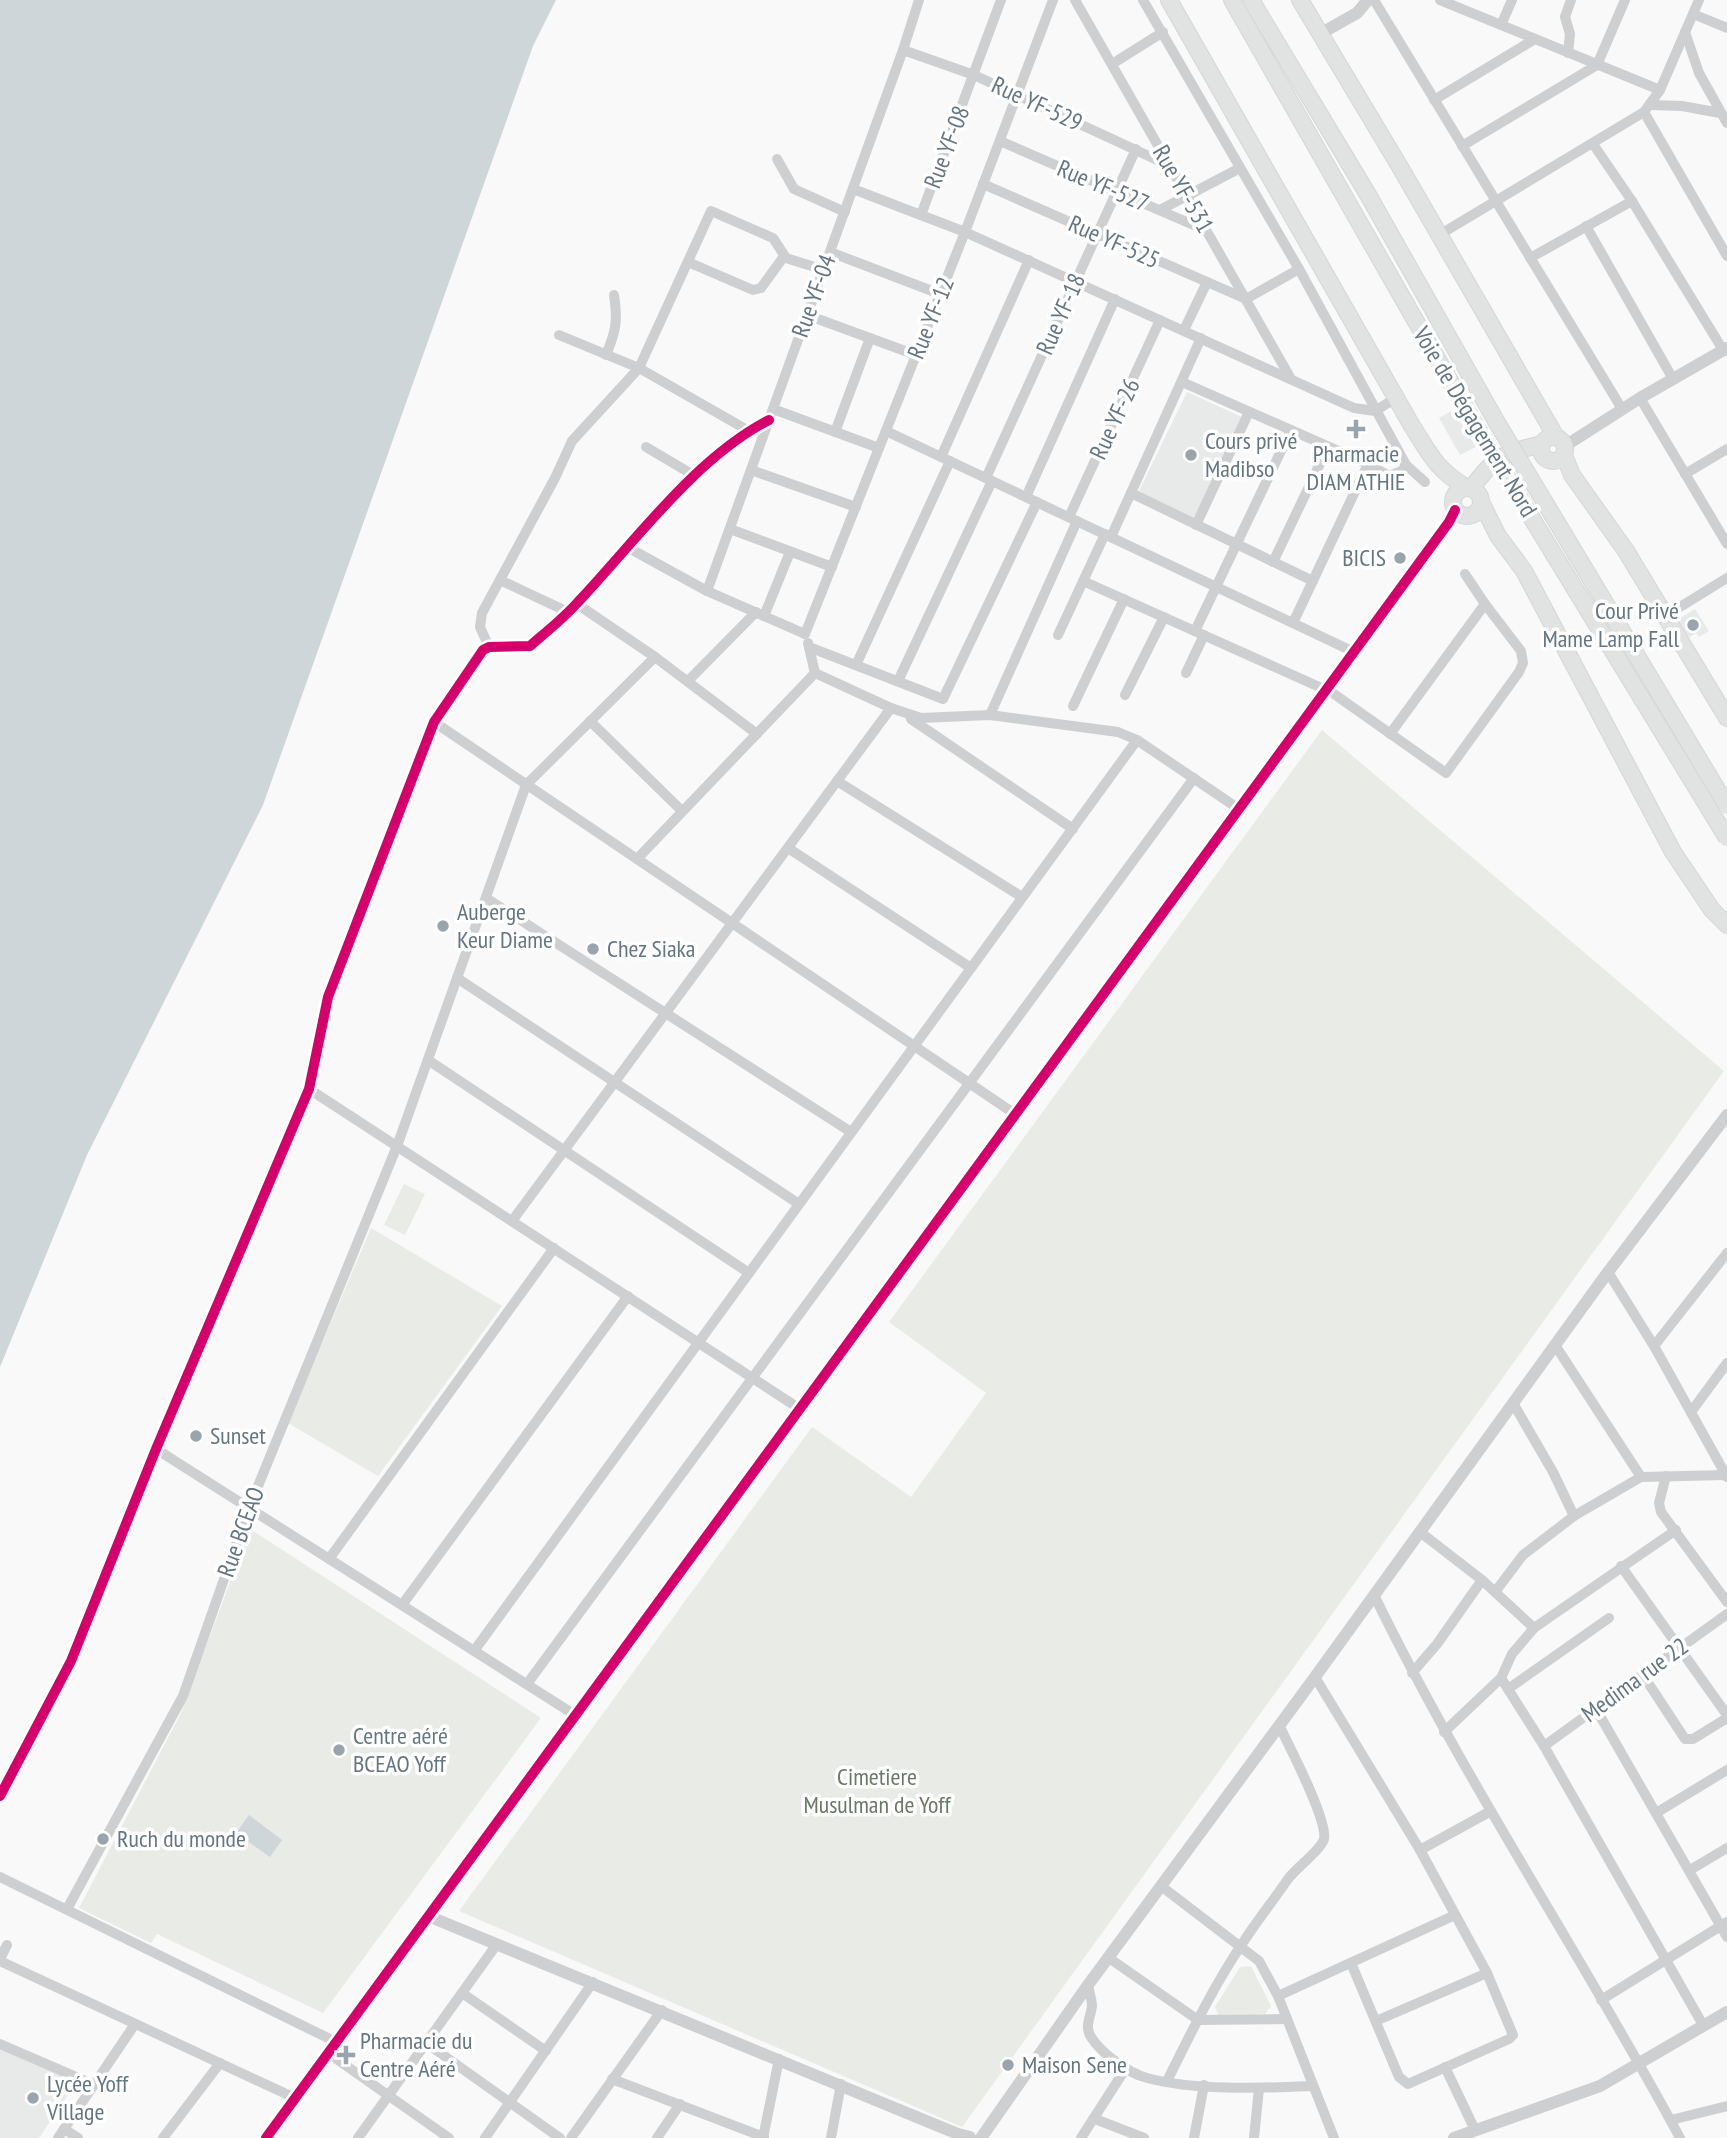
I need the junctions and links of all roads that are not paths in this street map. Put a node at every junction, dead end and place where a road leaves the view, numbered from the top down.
1 (919, 0) edge
2 (1001, 0) edge
3 (1053, 0) edge
4 (1075, 0) edge
5 (1143, 0) edge
6 (1169, 0) edge
7 (1231, 0) edge
8 (1251, 0) edge
9 (1300, 0) edge
10 (1368, 0) edge
11 (1374, 0) edge
12 (1512, 0) edge
13 (1571, 0) edge
14 (1625, 0) edge
15 (1699, 0) edge
16 (1445, 1) edge
17 (1693, 14) junction
18 (1501, 25) junction
19 (1727, 29) edge
20 (1163, 32) junction
21 (1685, 32) junction
22 (1320, 34) junction
23 (1535, 39) junction
24 (903, 50) junction
25 (1568, 53) junction
26 (1112, 64) junction
27 (1598, 65) junction
28 (974, 75) junction
29 (1660, 90) junction
30 (1017, 95) junction
31 (1434, 100) junction
32 (1647, 108) junction
33 (1720, 113) junction
34 (1727, 123) edge
35 (1000, 142) junction
36 (1593, 144) junction
37 (1462, 146) junction
38 (1136, 149) junction
39 (777, 159) dead end
40 (1169, 165) junction
41 (1240, 168) junction
42 (984, 184) junction
43 (853, 189) junction
44 (1117, 192) junction
45 (1186, 196) junction
46 (1496, 201) junction
47 (1632, 201) junction
48 (1160, 210) junction
49 (845, 212) junction
50 (921, 215) junction
51 (1586, 226) junction
52 (1206, 230) junction
53 (965, 232) junction
54 (1097, 234) junction
55 (1439, 234) junction
56 (830, 252) junction
57 (1727, 256) edge
58 (786, 258) junction
59 (1530, 258) junction
60 (1029, 260) junction
61 (688, 262) junction
62 (1299, 269) junction
63 (824, 270) junction
64 (1076, 282) junction
65 (1207, 282) junction
66 (940, 294) junction
67 (614, 295) dead end
68 (1115, 299) junction
69 (1246, 299) junction
70 (807, 315) junction
71 (1160, 320) junction
72 (1184, 330) junction
73 (559, 335) dead end
74 (870, 338) junction
75 (1201, 338) junction
76 (1725, 349) edge
77 (606, 355) junction
78 (916, 355) junction
79 (639, 368) junction
80 (1291, 379) junction
81 (1672, 379) junction
82 (1182, 382) junction
83 (1396, 398) junction
84 (1640, 398) junction
85 (773, 409) junction
86 (1622, 410) junction
87 (1375, 411) junction
88 (1249, 412) junction
89 (769, 420) junction
90 (1290, 430) junction
91 (749, 431) junction
92 (886, 431) junction
93 (835, 432) junction
94 (646, 447) dead end
95 (1328, 447) junction
96 (879, 448) junction
97 (1552, 448) junction
98 (1727, 449) edge
99 (946, 459) junction
100 (1368, 464) junction
101 (1406, 464) junction
102 (751, 470) junction
103 (1685, 474) junction
104 (695, 476) junction
105 (989, 480) junction
106 (1425, 482) dead end
107 (1131, 494) junction
108 (1026, 497) junction
109 (1037, 502) junction
110 (1466, 504) junction
111 (856, 508) junction
112 (1073, 519) junction
113 (1196, 524) junction
114 (730, 529) junction
115 (1108, 535) junction
116 (1236, 544) junction
117 (1727, 544) edge
118 (627, 547) junction
119 (790, 552) junction
120 (1273, 562) junction
121 (832, 567) junction
122 (1465, 573) dead end
123 (1727, 578) edge
124 (500, 580) junction
125 (1083, 581) junction
126 (1313, 581) junction
127 (1216, 586) junction
128 (707, 592) junction
129 (1124, 599) junction
130 (577, 604) junction
131 (1485, 604) junction
132 (568, 612) junction
133 (760, 614) junction
134 (1667, 615) junction
135 (1164, 617) junction
136 (1293, 623) junction
137 (1199, 633) junction
138 (806, 634) junction
139 (1058, 635) dead end
140 (489, 647) junction
141 (809, 647) junction
142 (1354, 652) junction
143 (655, 657) junction
144 (856, 665) junction
145 (815, 673) junction
146 (1186, 673) dead end
147 (688, 681) junction
148 (898, 681) junction
149 (1326, 689) junction
150 (1125, 695) dead end
151 (1073, 706) dead end
152 (895, 709) junction
153 (990, 715) junction
154 (1727, 718) edge
155 (434, 722) junction
156 (590, 722) junction
157 (757, 734) junction
158 (1390, 734) junction
159 (1137, 740) junction
160 (1194, 778) junction
161 (837, 781) junction
162 (526, 785) junction
163 (1727, 806) edge
164 (1239, 809) junction
165 (682, 811) junction
166 (1073, 829) junction
167 (1727, 838) edge
168 (788, 848) junction
169 (637, 859) junction
170 (1022, 897) junction
171 (486, 898) junction
172 (732, 924) junction
173 (1727, 925) edge
174 (971, 968) junction
175 (457, 978) junction
176 (666, 1014) junction
177 (914, 1046) junction
178 (428, 1060) junction
179 (615, 1082) junction
180 (969, 1083) junction
181 (309, 1089) junction
182 (1015, 1114) junction
183 (1727, 1115) edge
184 (851, 1132) junction
185 (397, 1146) junction
186 (564, 1151) junction
187 (799, 1204) junction
188 (512, 1221) junction
189 (554, 1248) junction
190 (1727, 1254) edge
191 (1608, 1272) junction
192 (749, 1273) junction
193 (628, 1296) junction
194 (698, 1342) junction
195 (1555, 1345) junction
196 (1654, 1346) junction
197 (1727, 1363) edge
198 (752, 1378) junction
199 (1513, 1403) junction
200 (800, 1409) junction
201 (1691, 1412) junction
202 (156, 1449) junction
203 (1666, 1476) junction
204 (1727, 1476) edge
205 (1641, 1477) junction
206 (249, 1508) junction
207 (1574, 1516) junction
208 (1676, 1530) junction
209 (1420, 1532) junction
210 (329, 1559) junction
211 (1621, 1566) junction
212 (1482, 1580) junction
213 (1495, 1592) junction
214 (1374, 1595) junction
215 (1727, 1602) edge
216 (402, 1605) junction
217 (1727, 1614) edge
218 (1609, 1618) dead end
219 (1534, 1628) junction
220 (1680, 1648) junction
221 (474, 1651) junction
222 (1412, 1673) junction
223 (1643, 1675) junction
224 (1315, 1676) junction
225 (1501, 1678) junction
226 (527, 1685) junction
227 (1508, 1689) junction
228 (1596, 1709) junction
229 (575, 1715) junction
230 (1727, 1716) edge
231 (1279, 1725) junction
232 (1444, 1732) junction
233 (1544, 1746) junction
234 (1727, 1770) edge
235 (0, 1796) edge
236 (1491, 1811) junction
237 (1656, 1813) junction
238 (1727, 1848) edge
239 (1420, 1850) junction
240 (1690, 1870) junction
241 (0, 1877) edge
242 (1161, 1886) junction
243 (67, 1909) junction
244 (1455, 1915) junction
245 (428, 1916) junction
246 (1724, 1924) edge
247 (1727, 1937) edge
248 (498, 1944) junction
249 (7, 1945) dead end
250 (1240, 1946) junction
251 (1109, 1958) junction
252 (0, 1960) edge
253 (1664, 1961) junction
254 (1351, 1963) junction
255 (1487, 1973) junction
256 (593, 1982) junction
257 (1087, 1985) junction
258 (462, 1993) junction
259 (1278, 1996) junction
260 (1601, 2000) junction
261 (662, 2010) junction
262 (1727, 2012) edge
263 (1287, 2019) junction
264 (1198, 2020) junction
265 (1376, 2021) junction
266 (135, 2024) junction
267 (1703, 2025) junction
268 (336, 2042) junction
269 (0, 2043) edge
270 (426, 2043) junction
271 (546, 2051) junction
272 (328, 2053) junction
273 (779, 2059) junction
274 (220, 2063) junction
275 (1641, 2064) junction
276 (1445, 2067) junction
277 (1126, 2068) junction
278 (612, 2079) junction
279 (1167, 2081) junction
280 (841, 2084) junction
281 (94, 2085) junction
282 (1204, 2085) junction
283 (1312, 2086) junction
284 (1259, 2088) junction
285 (389, 2096) junction
286 (295, 2098) junction
287 (510, 2102) junction
288 (680, 2104) junction
289 (1727, 2106) edge
290 (1095, 2119) junction
291 (1671, 2120) junction
292 (64, 2129) junction
293 (1475, 2130) junction
294 (743, 2134) edge
295 (764, 2137) edge
296 (971, 2137) edge
297 (58, 2138) edge
298 (78, 2138) edge
299 (163, 2138) edge
300 (266, 2138) edge
301 (358, 2138) edge
302 (449, 2138) edge
303 (485, 2138) edge
304 (560, 2138) edge
305 (571, 2138) edge
306 (657, 2138) edge
307 (831, 2138) edge
308 (1081, 2138) edge
309 (1144, 2138) edge
310 (1194, 2138) edge
311 (1254, 2138) edge
312 (1334, 2138) edge
313 (1454, 2138) edge
314 (1680, 2138) edge

1 - 24 street, Rue YF-04
2 - 28 street, Rue YF-08
3 - 30 street, Rue YF-12
4 - 26 street, Rue YF-531
5 - 20 street
6 - 83 main road
7 - 167 main road, Voie de Dégagement Nord, bridge
8 - 163 main road, Voie de Dégagement Nord, bridge
9 - 22 main road
10 - 22 street
11 - 31 street
12 - 18 street
13 - 25 street
14 - 27 street
15 - 17 street
16 - 18 street
17 - 19 street
17 - 21 street
18 - 23 street
20 - 26 street
20 - 41 street
21 - 29 street
21 - 33 street
22 - 55 main road
23 - 25 street
23 - 31 street
24 - 28 street, Rue YF-529
24 - 43 street, Rue YF-04
25 - 27 street
26 - 40 street, Rue YF-531
27 - 29 street
27 - 37 street
28 - 30 street, Rue YF-529
28 - 50 street, Rue YF-08
29 - 32 street
30 - 35 street, Rue YF-12
30 - 38 street, Rue YF-529
31 - 37 street
32 - 33 street
32 - 36 street
32 - 57 street
33 - 34 street
35 - 42 street, Rue YF-12
35 - 44 street, Rue YF-527
36 - 46 street
36 - 47 street
37 - 46 street
38 - 40 street, Rue YF-529
38 - 44 street, Rue YF-18
39 - 49 street
40 - 45 street, Rue YF-531
41 - 45 street
41 - 62 street
42 - 53 street, Rue YF-12
42 - 54 street, Rue YF-525
43 - 49 street, Rue YF-04
43 - 50 street
44 - 48 street, Rue YF-527
44 - 54 street, Rue YF-18
45 - 48 street
45 - 52 street, Rue YF-531
46 - 55 street
46 - 59 street
47 - 51 street
47 - 76 street
48 - 52 street, Rue YF-527
49 - 56 street, Rue YF-04
50 - 53 street
51 - 59 street
51 - 81 street
52 - 69 street, Rue YF-531
53 - 60 street
53 - 66 street, Rue YF-12
54 - 64 street, Rue YF-18
54 - 65 street, Rue YF-525
55 - 97 main road
56 - 63 street, Rue YF-04
56 - 66 street
58 - 61 street
58 - 61 street
58 - 63 street
59 - 86 street
60 - 64 street
60 - 99 street
61 - 79 street
62 - 69 street
62 - 87 street
63 - 70 street, Rue YF-04
64 - 68 street
64 - 105 street, Rue YF-18
65 - 69 street, Rue YF-525
65 - 72 street
66 - 78 street, Rue YF-12
67 - 77 street
68 - 71 street
68 - 108 street
69 - 80 street, Rue YF-531
70 - 74 street
70 - 85 street, Rue YF-04
71 - 72 street
71 - 112 street, Rue YF-26
72 - 75 street
73 - 77 street
74 - 78 street
74 - 93 street
75 - 80 street
75 - 82 street
76 - 81 street
77 - 79 street
78 - 92 street, Rue YF-12
79 - 91 street
79 - 124 street
80 - 87 street
81 - 84 street
82 - 88 street
82 - 107 street
83 - 87 street
83 - 110 main road
84 - 86 street
84 - 103 street
85 - 89 street, Rue YF-04
85 - 93 street
86 - 97 street
87 - 101 street
88 - 90 street
88 - 113 street
89 - 91 street
89 - 102 street, Rue YF-04
90 - 95 street
90 - 116 street
91 - 104 street
92 - 96 street, Rue YF-12
92 - 99 street
93 - 96 street
94 - 104 street
95 - 100 street
95 - 120 street
96 - 111 street, Rue YF-12
97 - 110 main road
97 - 134 main road
98 - 103 street
99 - 105 street
99 - 144 street
100 - 101 street
100 - 126 street
101 - 106 street
102 - 111 street
102 - 114 street, Rue YF-04
103 - 117 street
104 - 118 street
105 - 108 street
105 - 148 street, Rue YF-18
107 - 113 street
107 - 115 street
108 - 109 street
109 - 112 street
109 - 148 street
110 - 142 street
110 - 173 main road
111 - 121 street, Rue YF-12
112 - 115 street
112 - 153 street, Rue YF-26
113 - 116 street
114 - 119 street
114 - 128 street, Rue YF-04
115 - 125 street
115 - 127 street
116 - 120 street
116 - 127 street
118 - 128 street
118 - 130 street
119 - 121 street
119 - 133 street
120 - 126 street
121 - 138 street, Rue YF-12
122 - 131 street
123 - 134 street
124 - 132 street
124 - 140 street
125 - 129 street
125 - 139 street
126 - 136 street
127 - 136 street
127 - 137 street
128 - 133 street
129 - 135 street
129 - 151 street
130 - 132 street
130 - 143 street
131 - 158 street
131 - 158 street
132 - 140 street
133 - 138 street
133 - 147 street
134 - 154 main road
135 - 137 street
135 - 150 street
136 - 142 street
137 - 146 street
137 - 149 street
138 - 141 street
140 - 155 street
141 - 144 street
141 - 145 street
142 - 149 street
143 - 147 street
143 - 156 street
144 - 148 street
145 - 152 street
145 - 157 street
147 - 157 street
149 - 158 street
149 - 164 street
152 - 153 street
152 - 161 street
152 - 166 street
153 - 159 street
155 - 162 street
155 - 181 street
156 - 162 street
156 - 165 street
157 - 165 street
159 - 160 street
159 - 166 street
160 - 164 street
160 - 180 street
161 - 168 street
161 - 170 street
162 - 169 street
162 - 171 street, Rue BCEAO
164 - 182 street
165 - 169 street
166 - 170 street
168 - 172 street
168 - 174 street
169 - 172 street
170 - 174 street
171 - 175 street, Rue BCEAO
171 - 176 street
172 - 176 street
172 - 177 street
174 - 177 street
175 - 178 street, Rue BCEAO
175 - 179 street
176 - 179 street
176 - 184 street
177 - 180 street
177 - 184 street
178 - 185 street, Rue BCEAO
178 - 186 street
179 - 186 street
179 - 187 street
180 - 182 street
180 - 198 street
181 - 185 street
181 - 202 street
182 - 200 street
183 - 191 street
184 - 187 street
185 - 188 street
185 - 206 street, Rue BCEAO
186 - 188 street
186 - 192 street
187 - 192 street
188 - 189 street
189 - 193 street
189 - 210 street
190 - 196 street
191 - 195 street
191 - 196 street
192 - 194 street
193 - 194 street
193 - 216 street
194 - 198 street
194 - 221 street
195 - 199 street
195 - 205 street
196 - 201 street
197 - 201 street
198 - 200 street
198 - 226 street
199 - 207 street
199 - 209 street
200 - 229 street
201 - 204 street
202 - 206 street
202 - 235 street
203 - 204 street
203 - 205 street
203 - 208 street
205 - 207 street
206 - 210 street
206 - 243 street, Rue BCEAO
207 - 213 street
208 - 211 street
208 - 215 street
209 - 212 street
209 - 214 street
210 - 216 street
211 - 219 street
211 - 220 street
212 - 213 street
212 - 222 street
213 - 219 street
214 - 222 street
214 - 224 street
216 - 221 street
217 - 220 street, Medima rue 22
218 - 227 street
219 - 225 street
220 - 223 street, Medima rue 22
220 - 230 street
221 - 226 street
222 - 232 street
223 - 228 street, Medima rue 22
223 - 230 street
224 - 231 street
224 - 239 street
225 - 227 street
225 - 232 street
226 - 229 street
227 - 233 street
228 - 233 street, Medima rue 22
228 - 237 street
229 - 245 street
231 - 242 street
231 - 250 street
232 - 236 street
233 - 253 street
234 - 237 street
236 - 239 street
236 - 260 street
237 - 240 street
238 - 240 street
239 - 244 street
240 - 246 street
241 - 243 street
242 - 250 street
242 - 251 street
243 - 268 street
244 - 254 street
244 - 255 street
245 - 248 street
245 - 268 street
246 - 247 street
246 - 253 street
248 - 256 street
248 - 258 street
249 - 252 street
250 - 259 street
250 - 264 street
251 - 257 street
251 - 264 street
252 - 266 street
253 - 260 street
253 - 267 street
254 - 259 street
254 - 265 street
255 - 265 street
255 - 276 street
256 - 261 street
256 - 271 street
257 - 277 street
257 - 296 street
258 - 270 street
258 - 271 street
259 - 263 street
260 - 275 street
261 - 273 street
261 - 278 street
262 - 267 street
263 - 264 street
263 - 283 street
264 - 279 street
265 - 276 street
266 - 274 street
266 - 281 street
267 - 275 street
268 - 272 street
269 - 281 street
270 - 285 street
270 - 287 street
271 - 287 street
272 - 285 street
272 - 286 street
273 - 280 street
273 - 295 street
274 - 286 street
274 - 299 street
275 - 291 street
275 - 293 street
276 - 293 street
277 - 279 street
277 - 290 street
278 - 288 street
278 - 305 street
279 - 282 street
280 - 296 street
280 - 307 street
281 - 292 street
282 - 284 street
282 - 310 street
283 - 284 street
283 - 312 street
284 - 311 street
285 - 301 street
285 - 302 street
286 - 300 street
287 - 303 street
287 - 304 street
288 - 294 street
288 - 306 street
289 - 291 street
290 - 308 street
290 - 309 street
291 - 314 street
292 - 297 street
292 - 298 street
293 - 313 street
294 - 295 street

